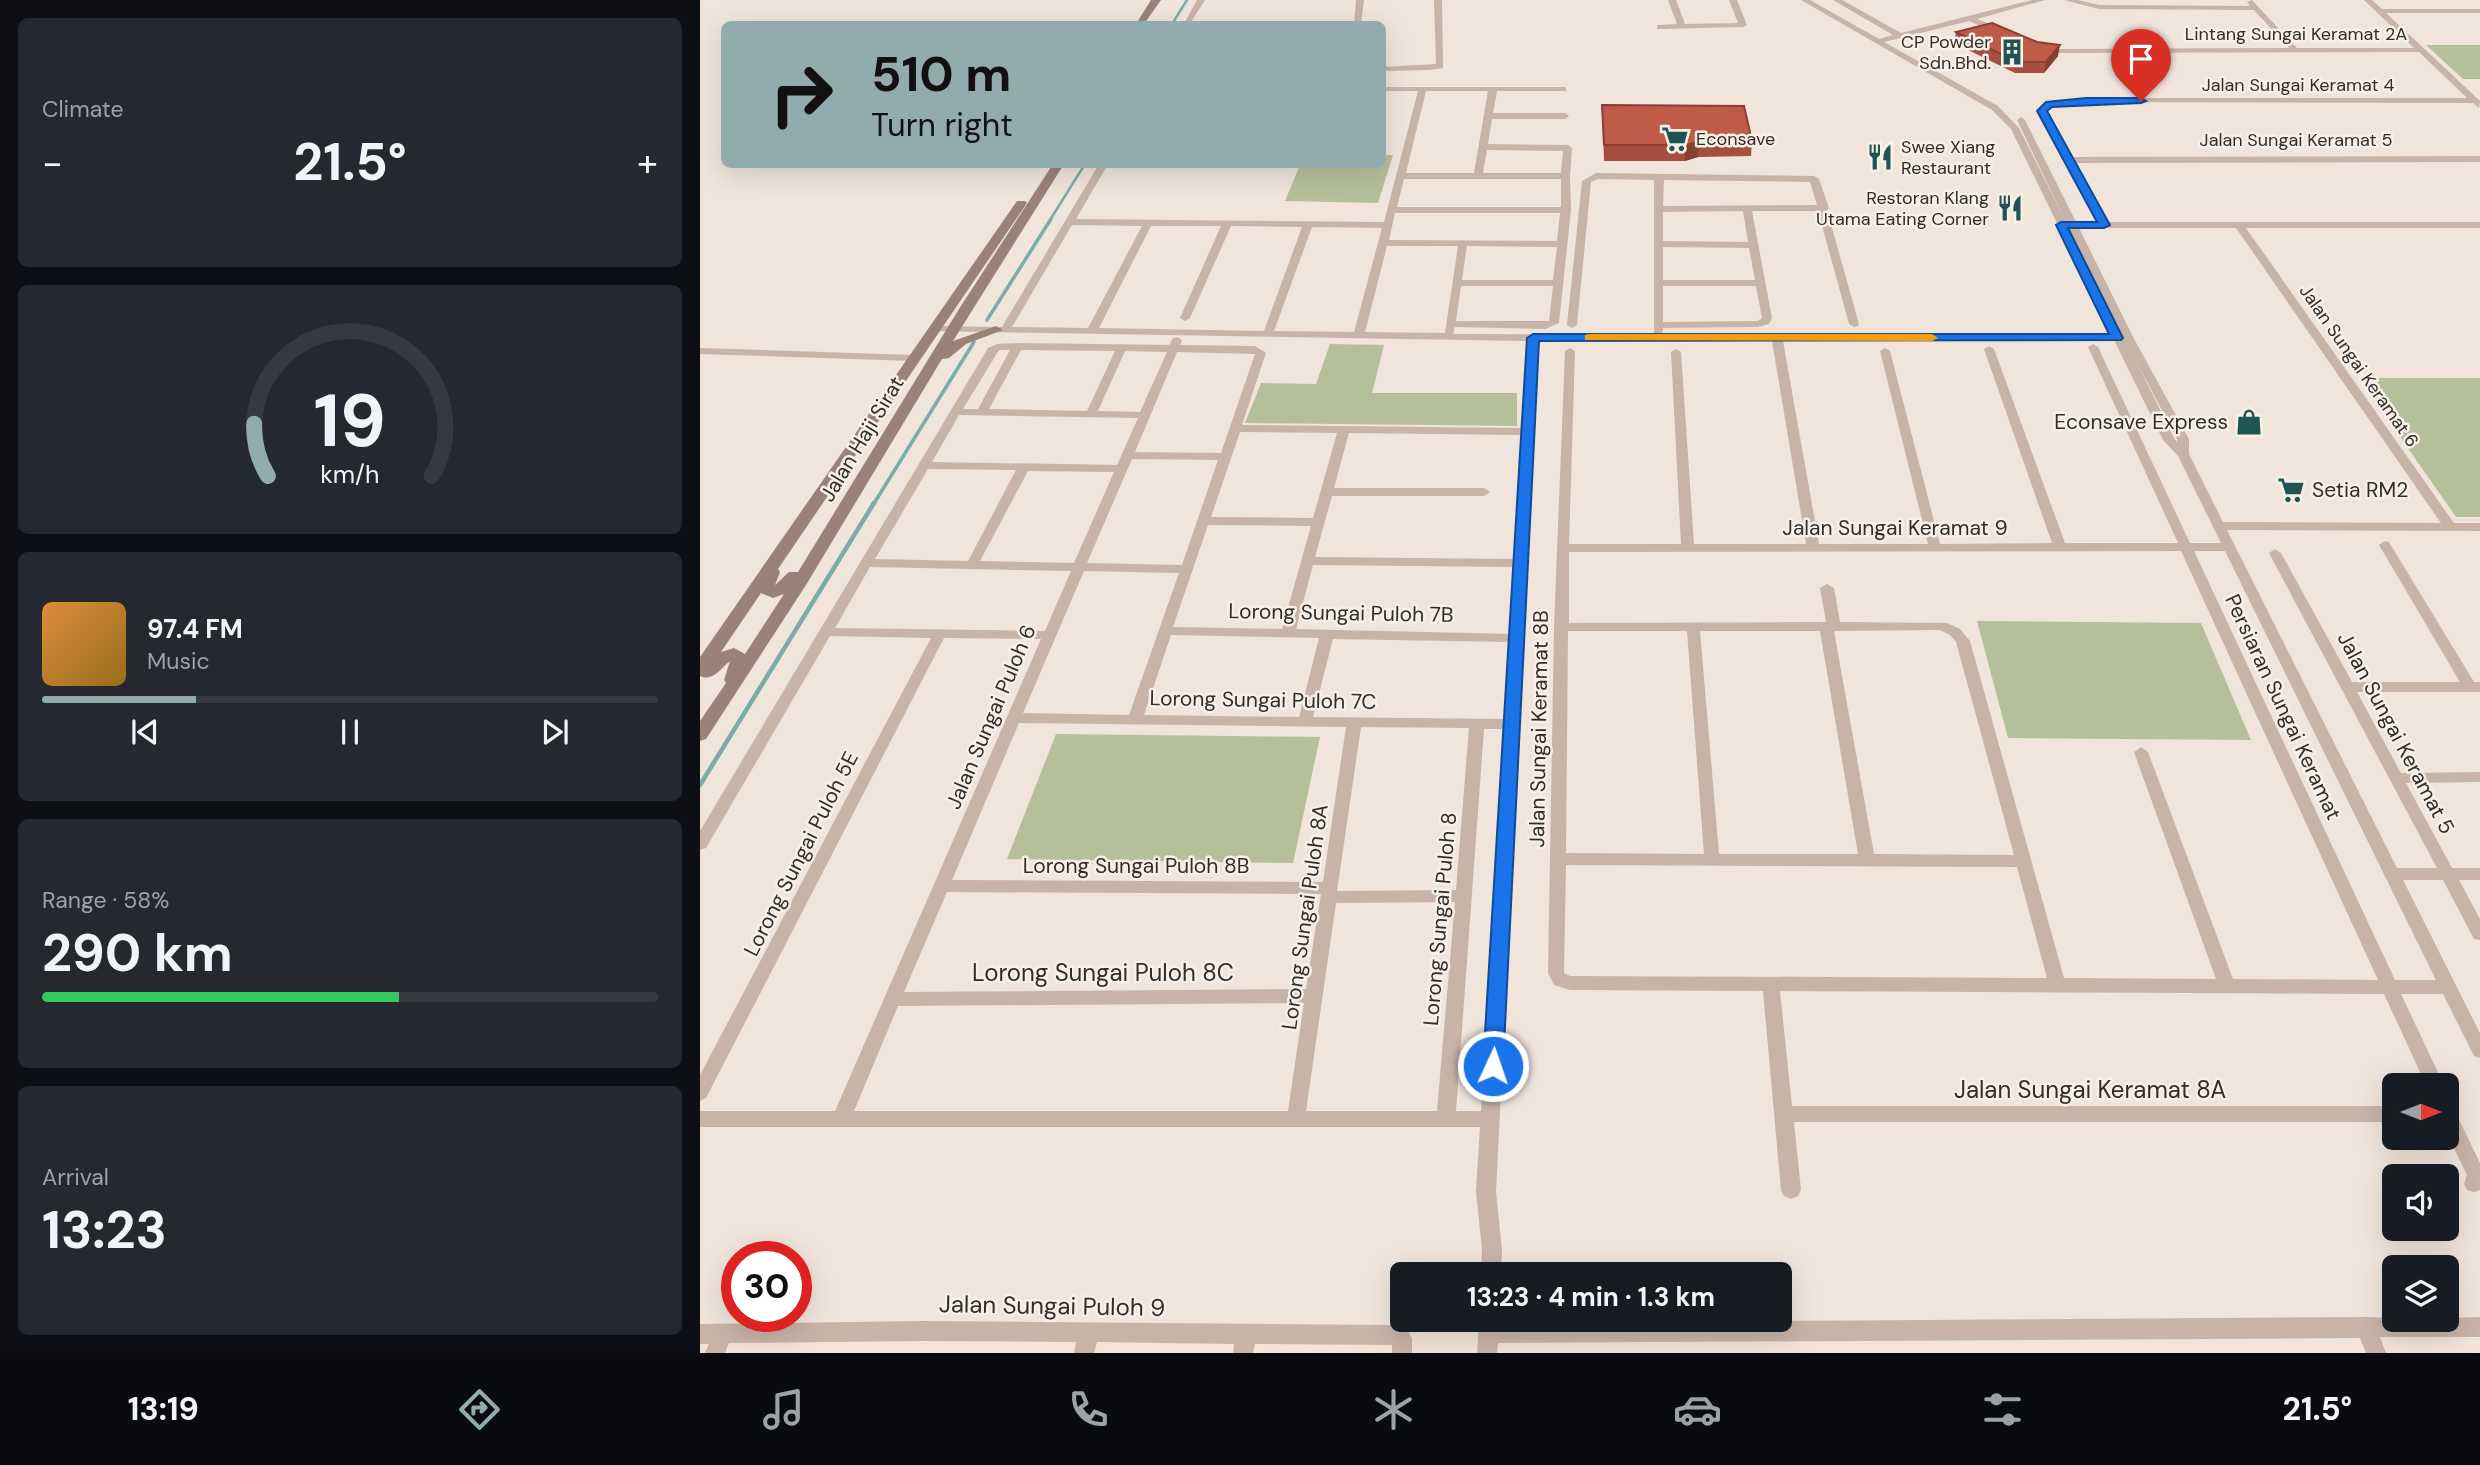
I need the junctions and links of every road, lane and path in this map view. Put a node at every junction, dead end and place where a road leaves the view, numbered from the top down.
1 (1156, 0) edge
2 (1165, 0) edge
3 (1201, 0) edge
4 (1360, 0) edge
5 (1438, 0) edge
6 (1672, 0) edge
7 (1733, 0) edge
8 (1805, 0) edge
9 (1817, 0) edge
10 (1838, 0) edge
11 (2040, 0) edge
12 (2068, 0) edge
13 (2250, 0) edge
14 (2368, 0) edge
15 (2257, 8) junction
16 (2380, 11) junction
17 (2480, 11) edge
18 (1969, 18) junction
19 (1142, 21) edge
20 (1152, 21) edge
21 (1189, 21) edge
22 (1359, 21) edge
23 (1660, 27) dead end
24 (1682, 27) junction
25 (1899, 35) junction
26 (2016, 38) edge
27 (1883, 40) junction
28 (2028, 43) edge
29 (2295, 50) junction
30 (2420, 50) junction
31 (1386, 69) edge
32 (1386, 89) edge
33 (1423, 89) junction
34 (1493, 89) junction
35 (1563, 89) dead end
36 (2478, 104) edge
37 (1488, 116) junction
38 (1565, 116) dead end
39 (1482, 146) junction
40 (2480, 159) edge
41 (2069, 160) junction
42 (1043, 168) edge
43 (1056, 168) edge
44 (1102, 168) edge
45 (1401, 176) junction
46 (1478, 176) junction
47 (1565, 176) junction
48 (1659, 177) junction
49 (1824, 208) junction
50 (1659, 209) junction
51 (1747, 209) junction
52 (1392, 210) junction
53 (1566, 210) junction
54 (1069, 222) junction
55 (1148, 223) junction
56 (1227, 224) junction
57 (1308, 224) junction
58 (1388, 225) junction
59 (2061, 225) junction
60 (2073, 225) junction
61 (2104, 225) junction
62 (2239, 225) junction
63 (2476, 225) edge
64 (2480, 233) edge
65 (1383, 243) junction
66 (1462, 243) junction
67 (1561, 244) junction
68 (1659, 244) junction
69 (1754, 245) junction
70 (994, 266) junction
71 (1457, 283) junction
72 (1557, 283) junction
73 (1659, 283) junction
74 (1760, 283) junction
75 (1451, 324) junction
76 (1854, 324) dead end
77 (1183, 325) junction
78 (1572, 325) dead end
79 (1658, 325) junction
80 (934, 328) junction
81 (953, 329) junction
82 (1001, 330) junction
83 (1092, 331) junction
84 (1268, 334) junction
85 (1359, 335) junction
86 (1448, 337) junction
87 (2123, 337) junction
88 (1533, 338) junction
89 (1658, 338) junction
90 (1777, 338) junction
91 (1018, 346) junction
92 (1122, 347) junction
93 (2093, 347) dead end
94 (1174, 348) junction
95 (1989, 349) dead end
96 (700, 351) edge
97 (1570, 351) dead end
98 (1885, 351) dead end
99 (1676, 352) dead end
100 (914, 358) junction
101 (914, 394) junction
102 (956, 412) junction
103 (982, 412) junction
104 (1091, 414) junction
105 (1145, 415) junction
106 (1235, 428) junction
107 (1344, 430) junction
108 (1528, 432) junction
109 (1225, 457) junction
110 (1125, 462) junction
111 (926, 465) junction
112 (1024, 467) junction
113 (1327, 492) junction
114 (1484, 492) dead end
115 (1203, 521) junction
116 (1319, 522) junction
117 (2218, 526) junction
118 (2450, 527) junction
119 (2480, 527) edge
120 (825, 541) junction
121 (786, 544) junction
122 (2385, 545) dead end
123 (2060, 547) junction
124 (2183, 547) junction
125 (2228, 547) junction
126 (1563, 548) junction
127 (1688, 548) junction
128 (1813, 548) junction
129 (1935, 548) junction
130 (2275, 553) dead end
131 (1308, 561) junction
132 (1521, 562) junction
133 (868, 563) junction
134 (972, 565) junction
135 (1079, 568) junction
136 (1186, 569) junction
137 (1827, 588) dead end
138 (1562, 627) junction
139 (1693, 627) junction
140 (1830, 627) junction
141 (1165, 631) junction
142 (827, 632) junction
143 (940, 633) junction
144 (1288, 633) junction
145 (1327, 634) junction
146 (1050, 635) junction
147 (1516, 638) junction
148 (700, 670) edge
149 (700, 681) edge
150 (2347, 687) junction
151 (2475, 687) edge
152 (722, 703) junction
153 (1014, 718) junction
154 (1135, 719) junction
155 (1305, 721) junction
156 (1354, 722) junction
157 (1477, 723) junction
158 (1512, 723) junction
159 (700, 735) edge
160 (2141, 752) dead end
161 (2480, 777) edge
162 (2396, 778) junction
163 (700, 844) edge
164 (1559, 859) junction
165 (1712, 859) junction
166 (1867, 860) junction
167 (2023, 861) junction
168 (2392, 874) junction
169 (2447, 874) junction
170 (2480, 874) edge
171 (942, 886) junction
172 (1330, 892) junction
173 (1463, 896) junction
174 (2480, 934) edge
175 (1771, 984) junction
176 (2057, 985) junction
177 (2227, 986) junction
178 (2389, 987) junction
179 (2448, 987) junction
180 (1314, 996) junction
181 (892, 999) junction
182 (2480, 1051) edge
183 (2429, 1073) edge
184 (700, 1093) edge
185 (1785, 1114) junction
186 (2382, 1114) edge
187 (700, 1119) edge
188 (841, 1119) junction
189 (1296, 1119) junction
190 (1446, 1119) junction
191 (1490, 1119) junction
192 (2459, 1139) edge
193 (2474, 1184) dead end
194 (1791, 1190) dead end
195 (1492, 1262) edge
196 (2480, 1327) edge
197 (2366, 1328) junction
198 (700, 1334) edge
199 (1488, 1335) edge
200 (1086, 1343) edge
201 (719, 1344) edge
202 (1244, 1344) edge
203 (1402, 1346) edge
204 (2376, 1353) edge

1 - 19 main road
2 - 20 main road
3 - 21 street
4 - 22 street
5 - 31 street
6 - 24 street
7 - 24 street
8 - 27 street, Persiaran Sungai Keramat
9 - 27 street, Persiaran Sungai Keramat
10 - 25 street
11 - 18 street
12 - 15 street
13 - 15 street
14 - 16 street
15 - 29 street
16 - 17 street
16 - 30 street
18 - 25 street
18 - 26 street
23 - 24 street
25 - 27 street
27 - 59 street, Persiaran Sungai Keramat
27 - 60 street, Persiaran Sungai Keramat
28 - 29 street, Lintang Sungai Keramat 2A
29 - 30 street, Lintang Sungai Keramat 2A
30 - 36 street
32 - 33 street
33 - 34 street
33 - 45 street
34 - 35 street
34 - 37 street
36 - 41 street, Jalan Sungai Keramat 4
37 - 38 street
37 - 39 street
39 - 46 street
39 - 47 street
40 - 41 street, Jalan Sungai Keramat 5
41 - 61 street, Jalan Sungai Keramat 4
42 - 80 main road, Jalan Haji Sirat
43 - 70 main road, Jalan Haji Sirat
44 - 54 street
45 - 46 street
45 - 52 street
46 - 47 street
47 - 53 street
48 - 49 street
48 - 50 street
48 - 78 street
49 - 51 street
49 - 76 street
50 - 51 street
50 - 68 street
51 - 69 street
52 - 53 street
52 - 58 street
53 - 67 street
54 - 55 street
54 - 82 street
55 - 56 street
55 - 83 street
56 - 57 street
56 - 77 street, Jalan Sungai Puloh 6
57 - 58 street
57 - 84 street
58 - 65 street
59 - 60 street
59 - 87 street, Persiaran Sungai Keramat
60 - 61 street
60 - 87 street, Persiaran Sungai Keramat
61 - 62 street
62 - 63 street
62 - 118 street, Jalan Sungai Keramat 6
63 - 64 street
65 - 66 street
65 - 85 street
66 - 67 street
66 - 71 street
67 - 72 street
68 - 69 street
68 - 73 street
69 - 74 street
70 - 81 main road, Jalan Haji Sirat
70 - 82 main road
71 - 72 street
71 - 75 street
72 - 75 street
73 - 74 street
73 - 79 street
74 - 79 street
75 - 86 street
77 - 83 street
77 - 84 street
77 - 94 street, Jalan Sungai Puloh 6
79 - 89 street
80 - 81 street
80 - 100 main road, Jalan Haji Sirat
81 - 82 street
81 - 101 main road, Jalan Haji Sirat
82 - 83 street
82 - 101 main road
84 - 85 street
85 - 86 street
86 - 88 street
87 - 90 street
87 - 117 street, Persiaran Sungai Keramat
88 - 89 street
88 - 108 street
89 - 90 street
90 - 128 street
91 - 92 street
91 - 102 street
91 - 103 street
92 - 94 street
92 - 104 street
93 - 124 street, Persiaran Sungai Keramat
94 - 105 street, Jalan Sungai Puloh 6
94 - 106 street
95 - 123 street
96 - 100 street
97 - 126 street, Jalan Sungai Keramat 8B
98 - 129 street
99 - 127 street
100 - 121 main road, Jalan Haji Sirat
101 - 120 main road, Jalan Haji Sirat
102 - 103 street
102 - 111 street
103 - 104 street
104 - 105 street
105 - 110 street, Jalan Sungai Puloh 6
106 - 107 street
106 - 109 street
107 - 108 street
107 - 113 street
108 - 132 street
109 - 110 street
109 - 115 street
110 - 112 street
110 - 135 street, Jalan Sungai Puloh 6
111 - 112 street
111 - 133 street
112 - 134 street
113 - 114 street
113 - 116 street
115 - 116 street
115 - 136 street
116 - 131 street
117 - 118 street
117 - 125 street, Persiaran Sungai Keramat
118 - 119 street
120 - 121 main road
120 - 152 main road, Jalan Haji Sirat
121 - 148 main road, Jalan Haji Sirat
122 - 151 street
123 - 124 street, Jalan Sungai Keramat 9
123 - 129 street, Jalan Sungai Keramat 9
124 - 125 street, Jalan Sungai Keramat 9
124 - 178 street, Persiaran Sungai Keramat
125 - 168 street, Persiaran Sungai Keramat
126 - 127 street, Jalan Sungai Keramat 9
126 - 138 street, Jalan Sungai Keramat 8B
127 - 128 street, Jalan Sungai Keramat 9
128 - 129 street, Jalan Sungai Keramat 9
130 - 150 street, Jalan Sungai Keramat 5
131 - 132 street
131 - 144 street
132 - 147 street
133 - 134 street
133 - 142 street
134 - 135 street
135 - 136 street
135 - 146 street, Jalan Sungai Puloh 6
136 - 141 street
137 - 140 street
138 - 139 street
138 - 164 street, Jalan Sungai Keramat 8B
139 - 140 street
139 - 165 street
140 - 166 street
140 - 167 street
141 - 144 street, Lorong Sungai Puloh 7B
141 - 154 street
142 - 143 street
142 - 163 street
143 - 146 street
143 - 184 street, Lorong Sungai Puloh 5E
144 - 145 street, Lorong Sungai Puloh 7B
145 - 147 street, Lorong Sungai Puloh 7B
145 - 155 street
146 - 153 street, Jalan Sungai Puloh 6
147 - 158 street
149 - 152 main road
150 - 151 street
150 - 162 street, Jalan Sungai Keramat 5
152 - 159 main road, Jalan Haji Sirat
153 - 154 street, Lorong Sungai Puloh 7C
153 - 171 street, Jalan Sungai Puloh 6
154 - 155 street, Lorong Sungai Puloh 7C
155 - 156 street, Lorong Sungai Puloh 7C
156 - 157 street, Lorong Sungai Puloh 7C
156 - 172 street, Lorong Sungai Puloh 8A
157 - 158 street, Lorong Sungai Puloh 7C
157 - 173 street, Lorong Sungai Puloh 8
158 - 191 street
160 - 177 street
161 - 162 street
162 - 169 street, Jalan Sungai Keramat 5
164 - 165 street
164 - 175 street, Jalan Sungai Keramat 8B
165 - 166 street
166 - 167 street
167 - 176 street
168 - 169 street
168 - 179 street, Persiaran Sungai Keramat
169 - 170 street
169 - 174 street, Jalan Sungai Keramat 5
171 - 172 street, Lorong Sungai Puloh 8B
171 - 181 street, Jalan Sungai Puloh 6
172 - 173 street, Lorong Sungai Puloh 8B
172 - 180 street, Lorong Sungai Puloh 8A
173 - 190 street, Lorong Sungai Puloh 8
175 - 176 street
175 - 185 street
176 - 177 street
177 - 178 street
178 - 179 street
178 - 183 street, Persiaran Sungai Keramat
179 - 182 street, Persiaran Sungai Keramat
180 - 181 street, Lorong Sungai Puloh 8C
180 - 189 street, Lorong Sungai Puloh 8A
181 - 188 street, Jalan Sungai Puloh 6
185 - 186 street, Jalan Sungai Keramat 8A
185 - 194 street
187 - 188 street
188 - 189 street
189 - 190 street
190 - 191 street
191 - 195 street
192 - 193 street
196 - 197 street
197 - 199 street
197 - 204 street
198 - 201 street, Jalan Sungai Puloh 9
200 - 201 street, Jalan Sungai Puloh 9
200 - 202 street, Jalan Sungai Puloh 9
202 - 203 street, Jalan Sungai Puloh 9

